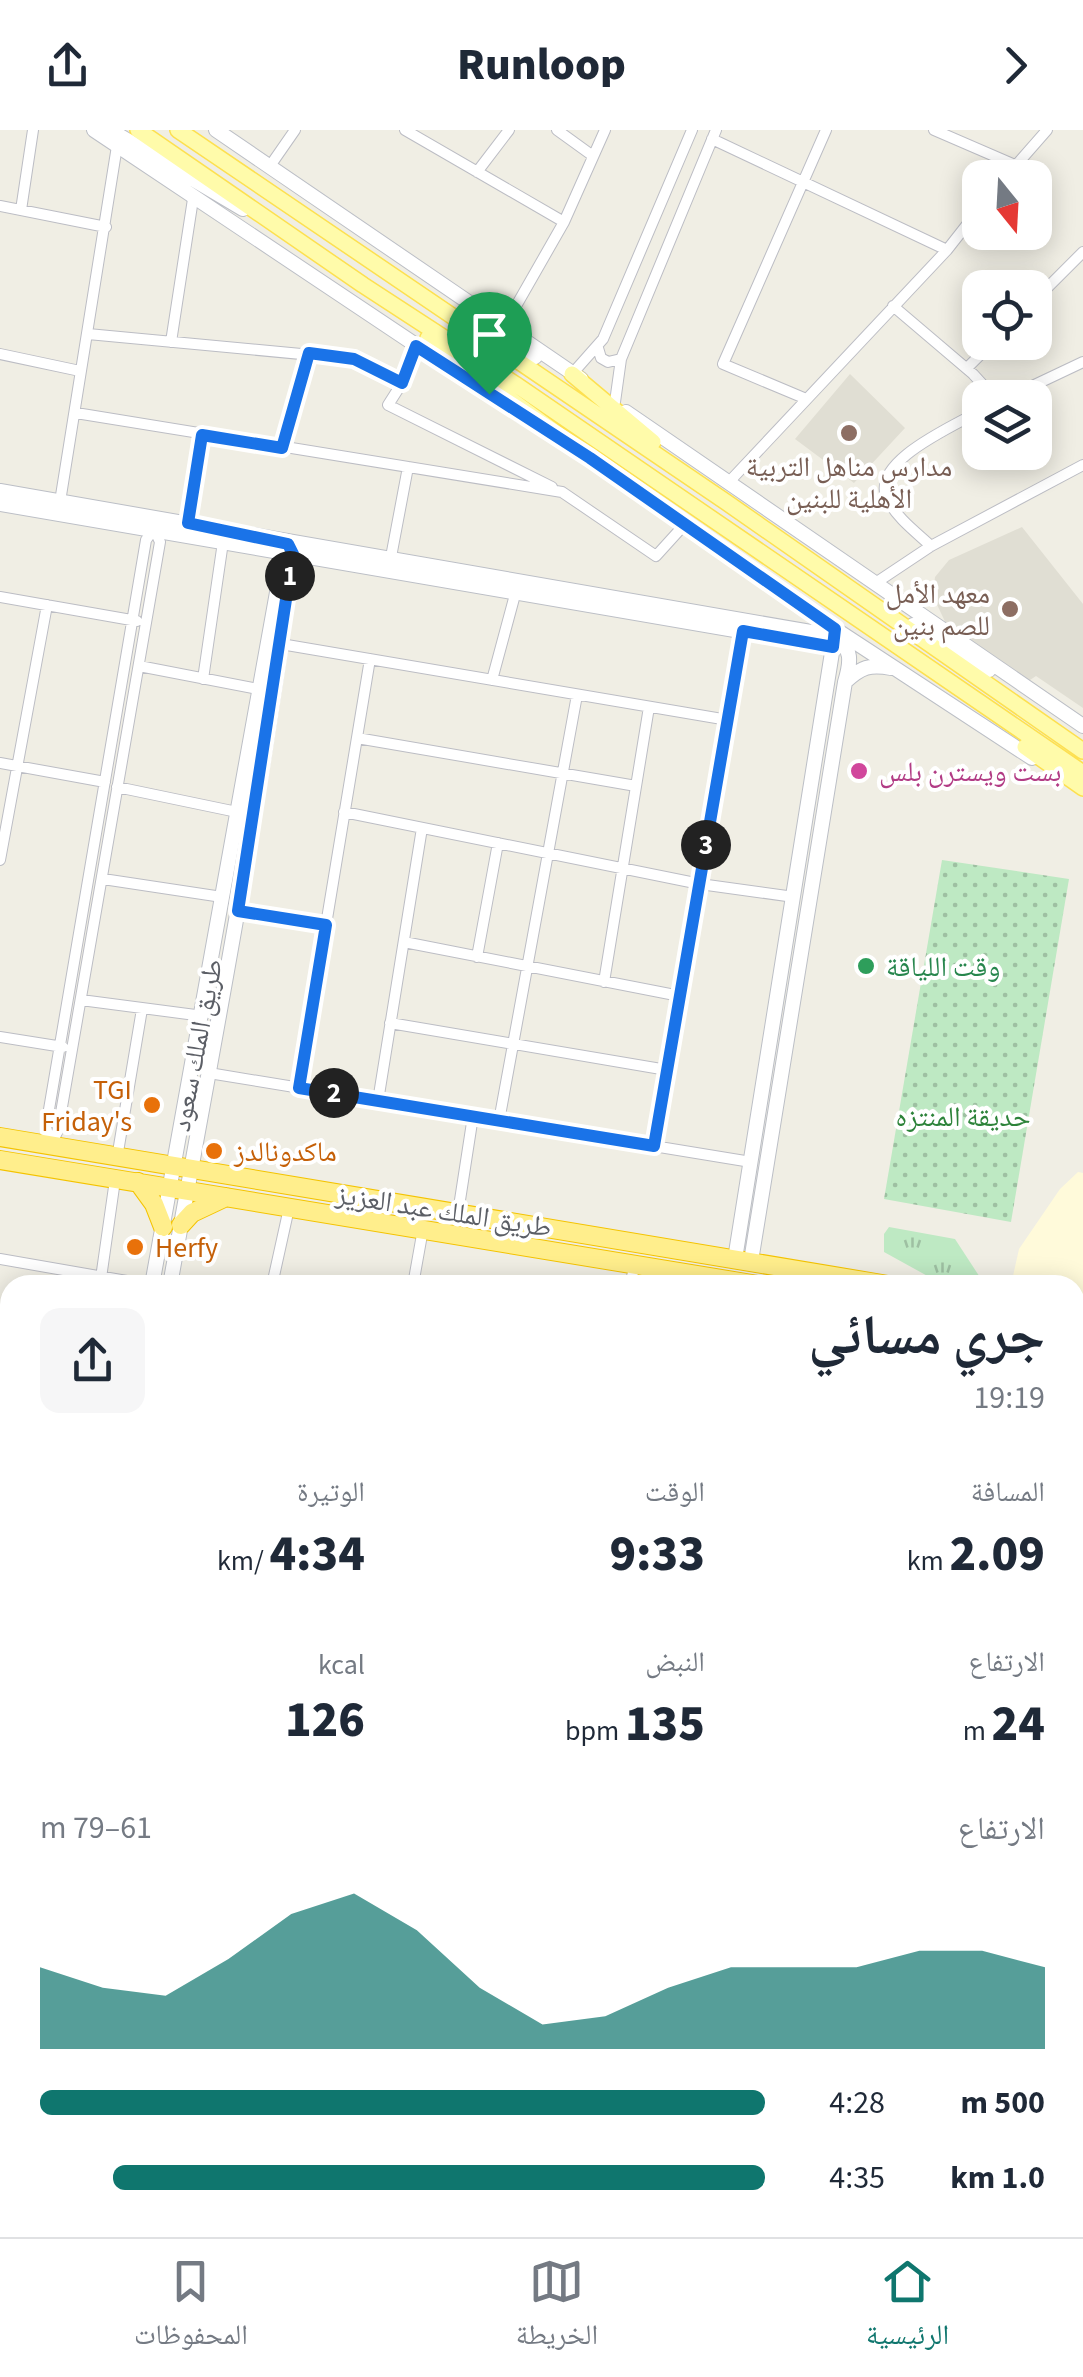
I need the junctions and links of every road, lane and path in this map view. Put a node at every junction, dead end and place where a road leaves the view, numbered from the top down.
1 (33, 130) edge
2 (94, 130) edge
3 (110, 130) edge
4 (138, 130) edge
5 (178, 130) edge
6 (216, 130) edge
7 (295, 130) edge
8 (509, 130) edge
9 (557, 130) edge
10 (605, 130) edge
11 (692, 130) edge
12 (826, 130) edge
13 (934, 130) edge
14 (1047, 130) edge
15 (409, 131) edge
16 (714, 135) edge
17 (116, 146) junction
18 (594, 156) junction
19 (1005, 160) edge
20 (1019, 160) edge
21 (270, 166) junction
22 (477, 172) junction
23 (803, 182) junction
24 (193, 198) junction
25 (0, 206) edge
26 (21, 210) junction
27 (564, 222) junction
28 (106, 227) junction
29 (962, 231) edge
30 (289, 232) junction
31 (947, 250) junction
32 (1083, 252) edge
33 (1052, 283) edge
34 (362, 285) junction
35 (410, 288) junction
36 (893, 306) junction
37 (504, 328) junction
38 (88, 334) junction
39 (171, 342) junction
40 (416, 346) junction
41 (598, 348) junction
42 (309, 353) junction
43 (0, 354) edge
44 (620, 359) junction
45 (974, 360) edge
46 (1083, 362) edge
47 (966, 368) junction
48 (80, 371) junction
49 (572, 374) junction
50 (978, 380) edge
51 (1045, 380) edge
52 (402, 383) junction
53 (804, 398) junction
54 (615, 402) junction
55 (76, 413) junction
56 (962, 422) edge
57 (202, 435) junction
58 (282, 448) junction
59 (590, 458) junction
60 (1083, 464) edge
61 (408, 468) junction
62 (728, 482) junction
63 (0, 491) edge
64 (562, 492) junction
65 (726, 502) junction
66 (0, 504) edge
67 (60, 507) junction
68 (188, 523) junction
69 (685, 524) junction
70 (154, 530) junction
71 (223, 542) junction
72 (931, 546) junction
73 (288, 550) junction
74 (392, 557) junction
75 (877, 582) junction
76 (516, 591) junction
77 (0, 597) edge
78 (864, 598) junction
79 (792, 600) junction
80 (47, 605) junction
81 (854, 618) junction
82 (132, 620) junction
83 (146, 623) junction
84 (784, 626) junction
85 (743, 631) junction
86 (834, 637) junction
87 (281, 644) junction
88 (370, 659) junction
89 (139, 666) junction
90 (896, 669) junction
91 (203, 679) junction
92 (492, 680) junction
93 (846, 682) junction
94 (258, 689) junction
95 (577, 695) junction
96 (1043, 699) junction
97 (650, 707) junction
98 (728, 720) junction
99 (1083, 726) edge
100 (357, 738) junction
101 (1083, 750) edge
102 (0, 764) edge
103 (16, 766) junction
104 (1083, 773) edge
105 (562, 776) junction
106 (105, 782) junction
107 (117, 786) junction
108 (636, 786) junction
109 (1083, 790) edge
110 (237, 812) junction
111 (344, 812) junction
112 (422, 828) junction
113 (498, 843) junction
114 (547, 853) junction
115 (0, 860) edge
116 (622, 868) junction
117 (103, 878) junction
118 (700, 884) junction
119 (794, 897) junction
120 (222, 898) junction
121 (238, 911) junction
122 (326, 925) junction
123 (404, 942) junction
124 (477, 957) junction
125 (526, 966) junction
126 (604, 982) junction
127 (680, 996) junction
128 (81, 1000) junction
129 (142, 1009) junction
130 (203, 1016) junction
131 (390, 1023) junction
132 (0, 1037) edge
133 (512, 1044) junction
134 (66, 1047) junction
135 (667, 1070) junction
136 (209, 1073) junction
137 (299, 1088) junction
138 (378, 1100) junction
139 (474, 1116) junction
140 (499, 1120) junction
141 (0, 1137) edge
142 (52, 1146) junction
143 (654, 1146) junction
144 (117, 1158) junction
145 (0, 1160) edge
146 (751, 1162) junction
147 (182, 1167) junction
148 (115, 1180) junction
149 (138, 1182) junction
150 (178, 1188) junction
151 (226, 1197) junction
152 (289, 1208) junction
153 (458, 1213) junction
154 (172, 1226) junction
155 (424, 1228) junction
156 (0, 1259) edge
157 (743, 1260) junction
158 (635, 1264) junction
159 (77, 1275) edge
160 (102, 1275) edge
161 (155, 1275) edge
162 (170, 1275) edge
163 (274, 1275) edge
164 (415, 1275) edge
165 (632, 1275) edge
166 (688, 1275) edge
167 (830, 1275) edge

1 - 26 street
2 - 17 main road
3 - 30 main road
4 - 30 main road
5 - 35 main road
6 - 21 main road
7 - 21 street
8 - 22 street
9 - 18 street
10 - 18 street
11 - 41 street
12 - 23 street
13 - 19 street
14 - 20 street
15 - 22 street
16 - 23 street
16 - 44 street
17 - 24 main road
17 - 28 street
18 - 27 street
21 - 37 main road
22 - 27 street
23 - 31 street
23 - 53 street
24 - 39 street
24 - 40 main road
25 - 26 street
26 - 28 street
27 - 37 street
28 - 38 street
29 - 31 street
30 - 34 main road
31 - 36 street
32 - 33 street
34 - 59 main road
34 - 81 main road
35 - 49 main road
35 - 65 main road
36 - 47 street
36 - 53 street
37 - 49 main road
38 - 39 street
38 - 48 street
39 - 42 street
40 - 52 street
40 - 59 main road
41 - 44 street
41 - 49 street
42 - 52 street
42 - 58 street
43 - 48 street
44 - 54 street
45 - 47 street
46 - 51 street
47 - 50 street
48 - 55 street
49 - 54 main road
49 - 65 main road
52 - 64 street
53 - 62 street
54 - 62 main road
55 - 57 street
55 - 67 street
56 - 72 street
57 - 58 street
57 - 68 street
58 - 61 street
59 - 69 main road
60 - 72 street
61 - 64 street
61 - 74 street
62 - 75 main road
63 - 67 main road
64 - 69 street
65 - 78 main road
66 - 67 main road
67 - 68 main road
67 - 70 main road
68 - 73 main road
69 - 79 main road
70 - 71 main road
70 - 82 street
70 - 83 street
71 - 73 main road
71 - 91 street
72 - 75 street
73 - 74 main road
73 - 76 main road
73 - 87 main road, طريق الملك سعود
73 - 94 main road, طريق الملك سعود
74 - 84 main road
75 - 96 main road
76 - 85 main road
76 - 92 street
77 - 80 street
78 - 96 main road
78 - 101 main road
79 - 84 main road
79 - 86 main road
80 - 82 street
80 - 103 street
81 - 104 main road
81 - 109 main road
82 - 83 street
82 - 106 street
83 - 89 street
84 - 86 main road
85 - 86 main road
85 - 98 street
86 - 90 main road
86 - 93 main road
86 - 119 main road
87 - 88 street
87 - 121 main road, طريق الملك سعود
88 - 92 street
88 - 100 street
89 - 91 street
89 - 107 street
90 - 93 main road
90 - 109 main road
91 - 94 street
92 - 95 street
93 - 157 main road
94 - 110 main road, طريق الملك سعود
95 - 97 street
95 - 105 street
96 - 99 main road
97 - 98 street
97 - 108 street
98 - 118 street
100 - 105 street
100 - 111 street
102 - 103 street
103 - 106 street
103 - 115 street
105 - 108 street
105 - 114 street
106 - 134 street
107 - 110 street
107 - 117 street
108 - 116 street
110 - 120 main road, طريق الملك سعود
111 - 112 street
111 - 122 street
112 - 113 street
112 - 123 street
113 - 114 street
113 - 124 street
114 - 116 street
114 - 125 street
116 - 118 street
116 - 126 street
117 - 120 street
117 - 128 street
118 - 119 street
118 - 127 street
119 - 146 main road
120 - 130 main road, طريق الملك سعود
121 - 122 street
121 - 136 main road, طريق الملك سعود
122 - 137 street
123 - 124 street
123 - 131 street
124 - 125 street
125 - 126 street
125 - 133 street
126 - 127 street
127 - 135 street
128 - 129 street
128 - 134 street
129 - 130 street
129 - 144 street
130 - 147 main road, طريق الملك سعود
131 - 133 street
131 - 138 street
132 - 134 street
133 - 135 street
133 - 140 street
134 - 142 street
135 - 143 street
136 - 137 street
136 - 147 main road, طريق الملك سعود
137 - 138 street
138 - 139 street
139 - 140 street
139 - 153 street
140 - 143 street
141 - 142 highway, طريق الملك عبد العزيز
142 - 144 highway, طريق الملك عبد العزيز
143 - 146 street
144 - 147 highway, طريق الملك عبد العزيز
145 - 148 highway, طريق الملك عبد العزيز
146 - 157 main road
147 - 150 main road, طريق الملك سعود
147 - 153 highway, طريق الملك عبد العزيز
148 - 149 highway, طريق الملك عبد العزيز
148 - 160 street
149 - 150 highway, طريق الملك عبد العزيز
149 - 154 highway
150 - 151 highway, طريق الملك عبد العزيز
150 - 154 main road, طريق الملك سعود
151 - 152 highway, طريق الملك عبد العزيز
151 - 154 highway
152 - 155 highway, طريق الملك عبد العزيز
152 - 163 street
153 - 157 highway, طريق الملك عبد العزيز
154 - 161 main road, طريق الملك سعود
154 - 162 main road, طريق الملك سعود
155 - 158 highway, طريق الملك عبد العزيز
155 - 164 street
156 - 159 street
157 - 167 highway, طريق الملك عبد العزيز
158 - 165 street
158 - 166 highway, طريق الملك عبد العزيز

